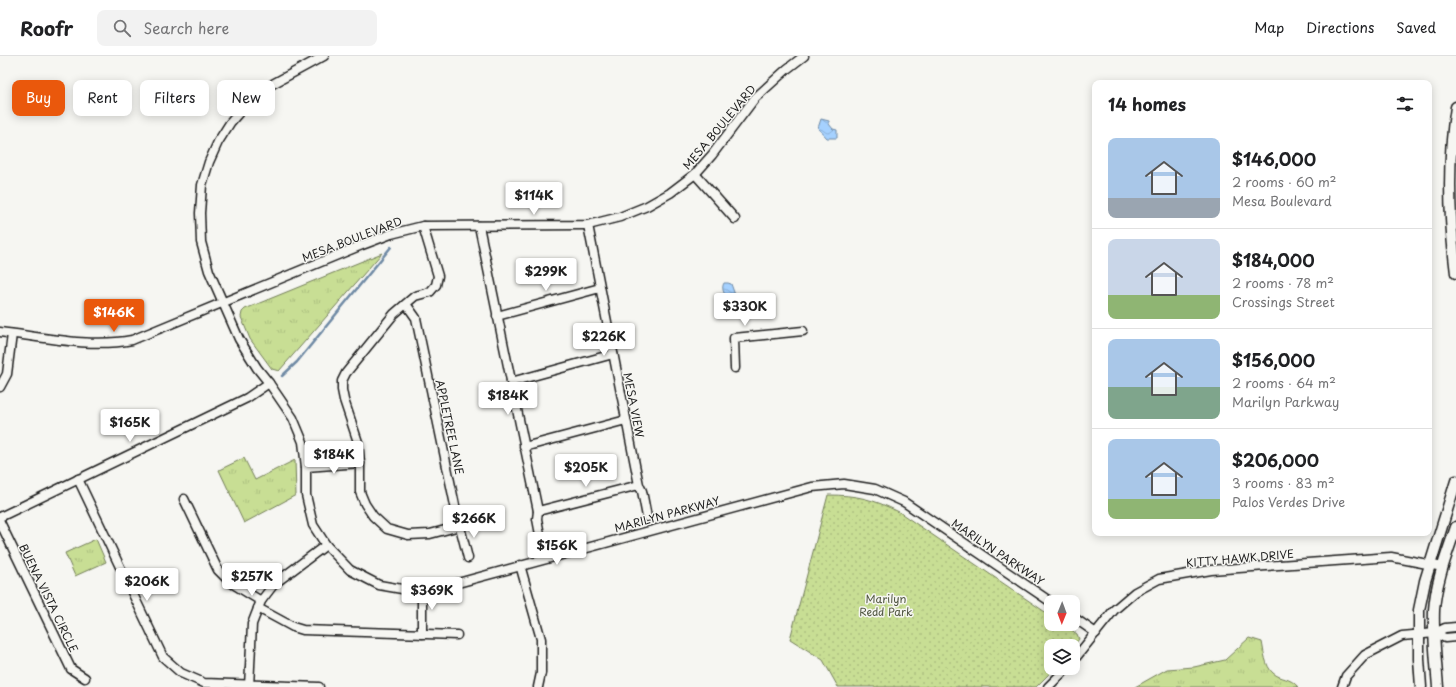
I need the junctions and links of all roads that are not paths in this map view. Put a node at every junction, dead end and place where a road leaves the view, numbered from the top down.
1 (324, 56) edge
2 (804, 56) edge
3 (1456, 107) edge
4 (695, 174) junction
5 (735, 219) dead end
6 (588, 225) junction
7 (423, 226) junction
8 (479, 226) junction
9 (1456, 273) edge
10 (600, 288) junction
11 (224, 302) junction
12 (406, 304) junction
13 (497, 316) junction
14 (803, 331) dead end
15 (0, 332) edge
16 (12, 334) junction
17 (613, 354) junction
18 (735, 368) dead end
19 (511, 382) junction
20 (269, 383) junction
21 (0, 387) edge
22 (626, 420) junction
23 (524, 447) junction
24 (360, 463) junction
25 (306, 467) junction
26 (78, 479) junction
27 (1456, 481) edge
28 (639, 485) junction
29 (184, 499) dead end
30 (538, 511) junction
31 (0, 517) edge
32 (647, 517) dead end
33 (0, 522) edge
34 (460, 526) junction
35 (1456, 527) edge
36 (542, 545) dead end
37 (326, 546) junction
38 (468, 558) dead end
39 (1430, 564) junction
40 (520, 565) junction
41 (1443, 567) junction
42 (422, 589) junction
43 (1044, 597) edge
44 (260, 604) junction
45 (1080, 622) edge
46 (1456, 627) edge
47 (1096, 633) junction
48 (1435, 633) junction
49 (422, 634) junction
50 (1419, 634) junction
51 (457, 635) dead end
52 (1456, 637) edge
53 (1080, 652) edge
54 (1060, 675) edge
55 (85, 678) dead end
56 (250, 686) edge
57 (319, 687) edge
58 (538, 687) edge
59 (1048, 687) edge
60 (1342, 687) edge
61 (1421, 687) edge
62 (1438, 687) edge

1 - 11 street, MARILYN PARKWAY
2 - 4 street, MESA BOULEVARD
3 - 9 main road
4 - 5 street
4 - 6 street, MESA BOULEVARD
6 - 8 street, MESA BOULEVARD
6 - 10 street, MESA VIEW
7 - 8 street, MESA BOULEVARD
7 - 11 street, MESA BOULEVARD
7 - 12 street
8 - 13 street
10 - 13 street
10 - 17 street, MESA VIEW
11 - 16 street, MESA BOULEVARD
11 - 20 street, MARILYN PARKWAY
12 - 24 street
12 - 34 street, APPLETREE LANE
13 - 19 street
14 - 18 street
15 - 16 street, MESA BOULEVARD
16 - 21 street
17 - 19 street
17 - 22 street, MESA VIEW
19 - 23 street
20 - 25 street, MARILYN PARKWAY
20 - 26 street
22 - 23 street
22 - 28 street, MESA VIEW
23 - 30 street
24 - 25 street
24 - 34 street
25 - 37 street, MARILYN PARKWAY
26 - 31 street
26 - 56 street
27 - 39 main road
28 - 30 street
28 - 32 street, MESA VIEW
29 - 44 street
30 - 36 street
33 - 55 street, BUENA VISTA CIRCLE
34 - 38 street, APPLETREE LANE
35 - 41 main road
37 - 42 street, MARILYN PARKWAY
37 - 44 street
39 - 41 street, KITTY HAWK DRIVE
39 - 47 street, KITTY HAWK DRIVE
39 - 50 main road
40 - 42 street, MARILYN PARKWAY
40 - 43 street, MARILYN PARKWAY
40 - 58 street
41 - 48 main road
42 - 49 street
44 - 49 street
44 - 56 street
45 - 47 street
46 - 48 street
47 - 53 street, KITTY HAWK DRIVE
48 - 50 street
48 - 52 street
48 - 62 main road
49 - 51 street
50 - 60 street
50 - 61 main road
54 - 59 street
56 - 57 street

